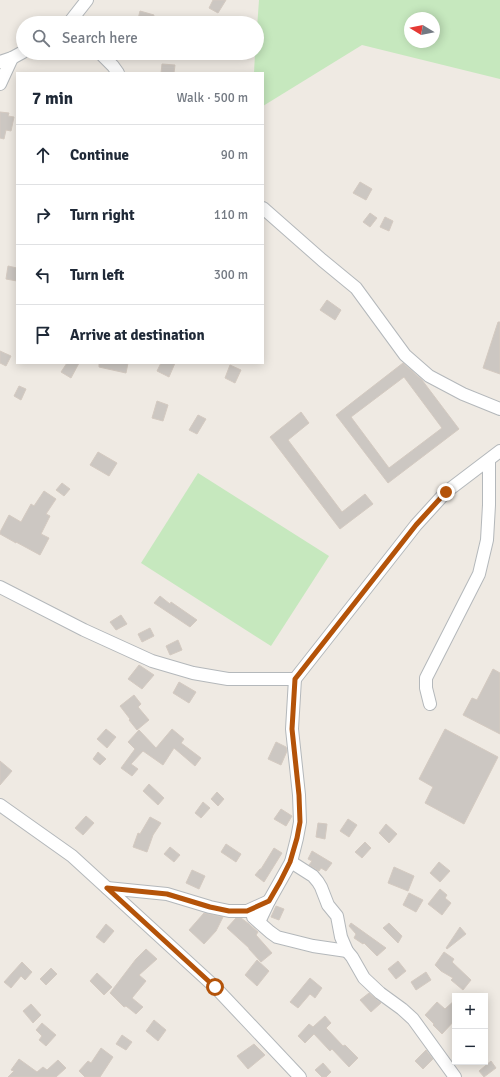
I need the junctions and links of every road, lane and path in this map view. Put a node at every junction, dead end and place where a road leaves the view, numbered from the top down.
1 (87, 0) edge
2 (75, 16) edge
3 (16, 56) edge
4 (12, 58) junction
5 (107, 60) edge
6 (0, 62) edge
7 (117, 72) edge
8 (0, 84) edge
9 (264, 209) edge
10 (500, 410) edge
11 (500, 451) edge
12 (489, 460) junction
13 (0, 587) edge
14 (295, 679) junction
15 (430, 704) dead end
16 (0, 805) edge
17 (290, 862) junction
18 (107, 888) junction
19 (269, 901) junction
20 (247, 911) junction
21 (259, 922) junction
22 (347, 951) junction
23 (300, 1077) edge
24 (453, 1077) edge

1 - 2 street
3 - 4 street
4 - 6 street
4 - 8 street
5 - 7 street
9 - 10 street
11 - 12 street
12 - 14 street
12 - 15 street
13 - 14 street
14 - 17 street
16 - 18 street
17 - 19 street
17 - 22 street
18 - 20 street
18 - 23 street
19 - 20 street
19 - 21 street
20 - 21 street
21 - 22 street
22 - 24 street

